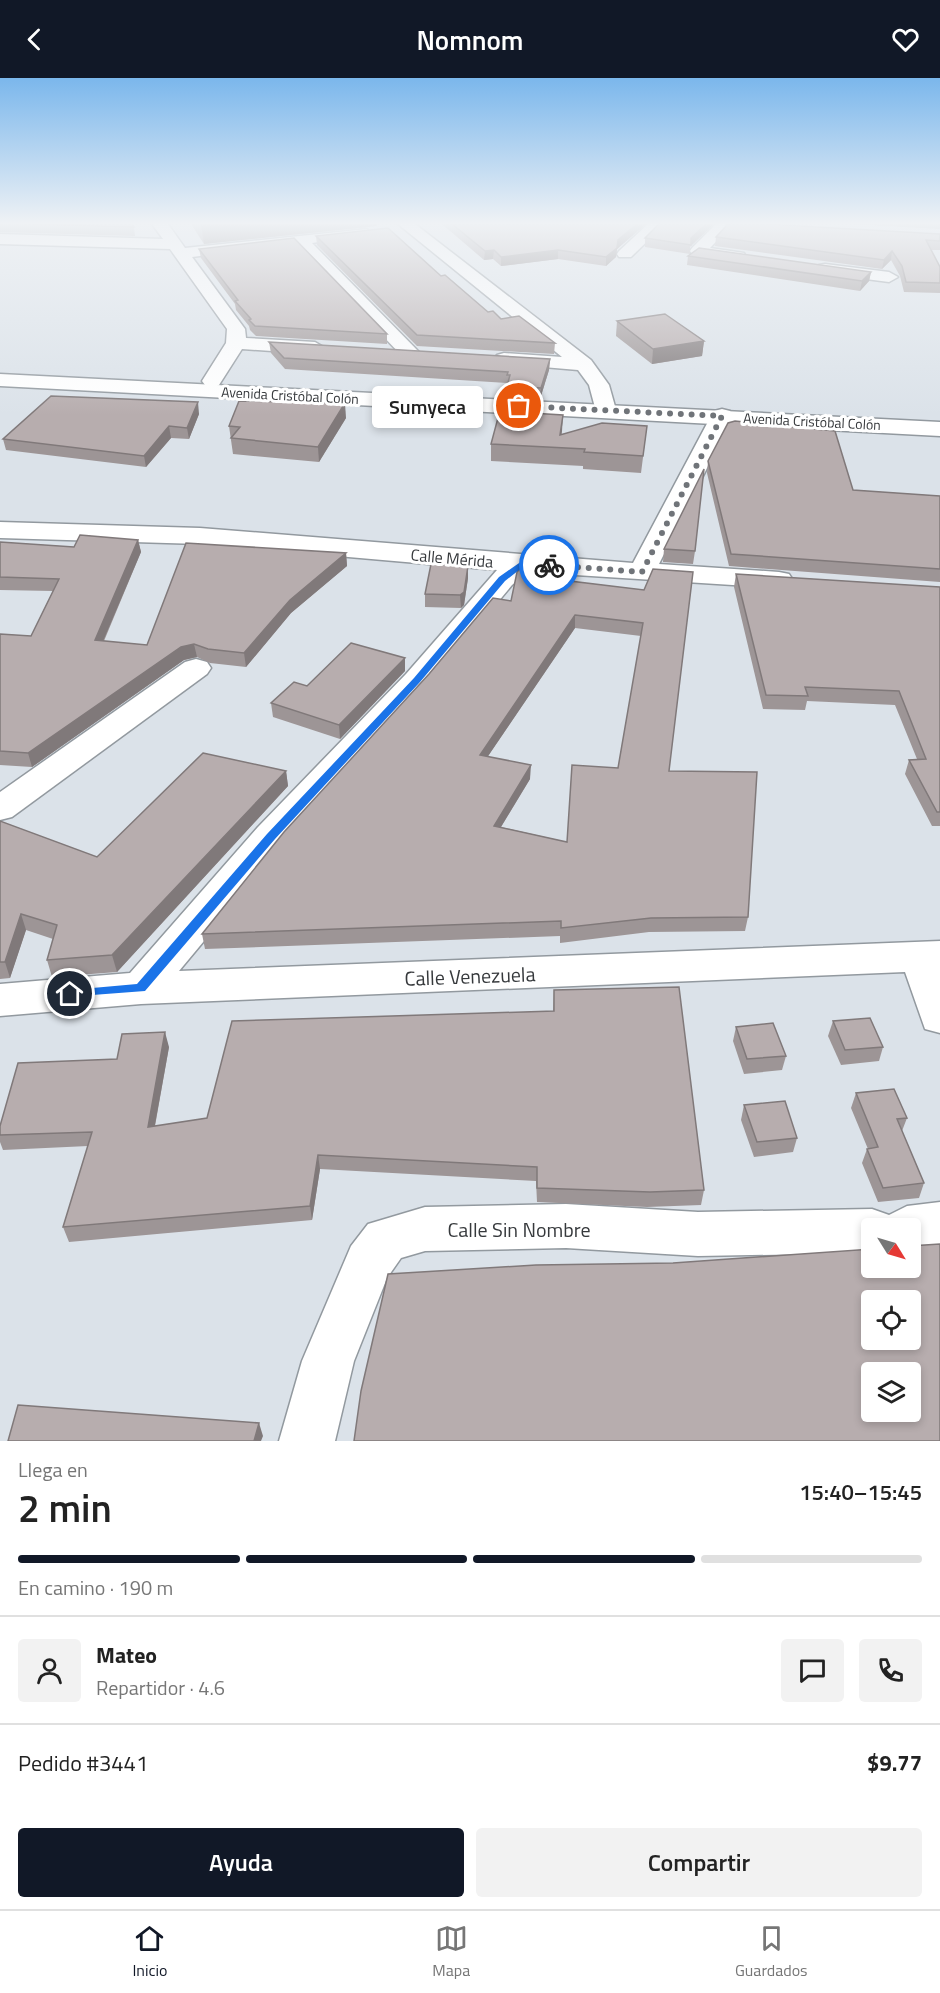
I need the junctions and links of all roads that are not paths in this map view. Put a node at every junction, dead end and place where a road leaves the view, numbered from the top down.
1 (206, 288) edge
2 (346, 288) edge
3 (488, 288) edge
4 (236, 343) junction
5 (328, 348) edge
6 (386, 352) edge
7 (410, 353) junction
8 (433, 355) edge
9 (480, 357) edge
10 (584, 363) junction
11 (0, 371) edge
12 (0, 380) edge
13 (212, 381) junction
14 (605, 406) junction
15 (722, 416) junction
16 (940, 417) edge
17 (940, 429) edge
18 (0, 530) edge
19 (522, 564) junction
20 (642, 572) junction
21 (802, 582) edge
22 (196, 668) dead end
23 (0, 809) edge
24 (930, 957) edge
25 (141, 988) junction
26 (0, 1000) edge
27 (940, 1017) edge
28 (940, 1224) edge
29 (921, 1226) edge
30 (861, 1231) edge
31 (307, 1441) edge

1 - 4 street
2 - 7 street
3 - 10 street
4 - 5 street
4 - 13 street
6 - 7 street
7 - 8 street
9 - 10 street
10 - 14 street
11 - 13 street, Avenida Cristóbal Colón
12 - 14 street, Avenida Cristóbal Colón
13 - 14 street, Avenida Cristóbal Colón
14 - 15 street, Avenida Cristóbal Colón
14 - 16 street, Avenida Cristóbal Colón
15 - 17 street, Avenida Cristóbal Colón
15 - 20 street
18 - 19 street, Calle Mérida
19 - 20 street, Calle Mérida
19 - 25 street
20 - 21 street, Calle Mérida
22 - 23 street
24 - 25 street, Calle Venezuela
24 - 27 street
25 - 26 street, Calle Venezuela
28 - 29 street
30 - 31 street, Calle Sin Nombre

